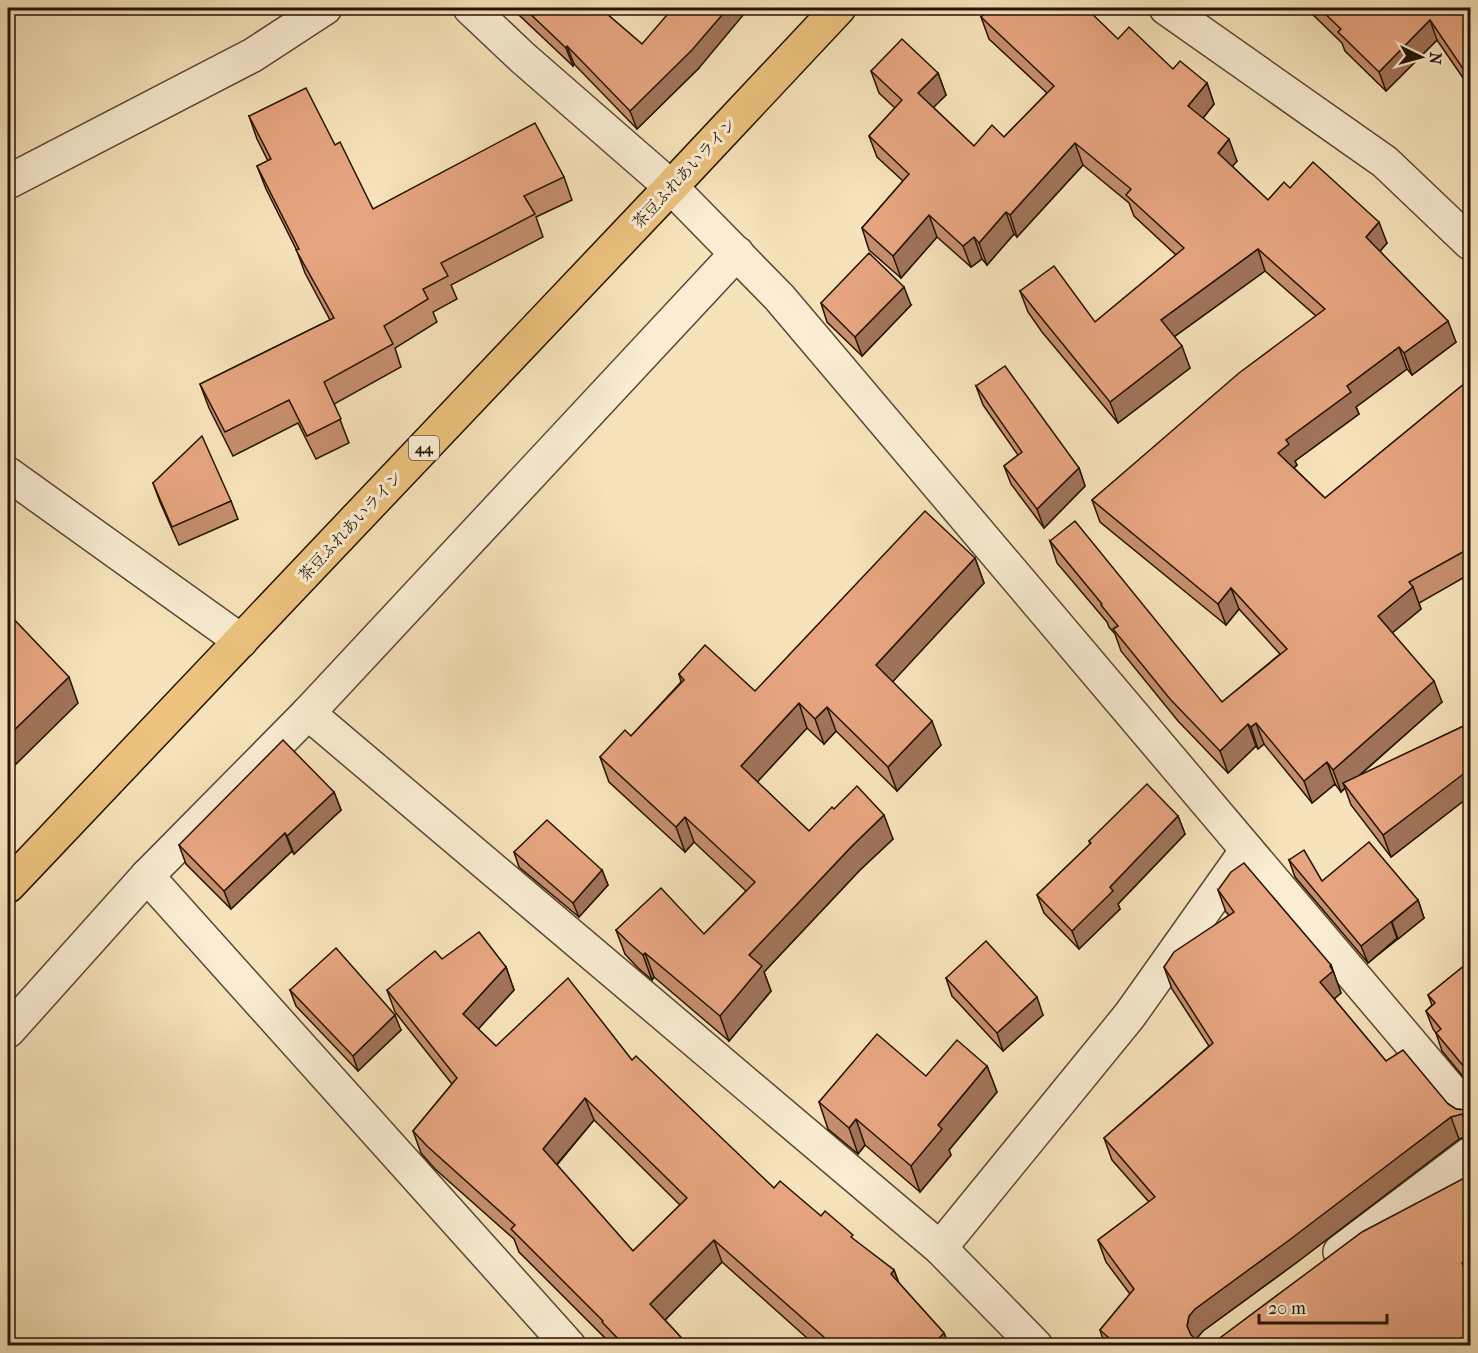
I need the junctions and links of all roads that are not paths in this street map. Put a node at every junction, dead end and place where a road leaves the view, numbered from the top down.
1 (325, 8) edge
2 (470, 8) edge
3 (839, 8) edge
4 (1166, 8) edge
5 (8, 182) edge
6 (671, 187) junction
7 (1470, 243) edge
8 (736, 253) junction
9 (8, 474) edge
10 (241, 641) junction
11 (308, 713) junction
12 (1247, 850) junction
13 (147, 876) junction
14 (8, 886) edge
15 (8, 1031) edge
16 (1470, 1113) edge
17 (1470, 1154) edge
18 (940, 1248) junction
19 (1316, 1271) edge
20 (569, 1346) edge
21 (1036, 1346) edge

1 - 5 street
2 - 6 street
3 - 6 main road, 茶豆ふれあいライン / 44
4 - 7 street
6 - 8 street
6 - 10 main road, 茶豆ふれあいライン / 44
8 - 11 street
8 - 12 street
9 - 10 street
10 - 14 main road, 茶豆ふれあいライン / 44
11 - 13 street
11 - 18 street
12 - 16 street
12 - 18 street
13 - 15 street
13 - 20 street
17 - 19 street
18 - 21 street

